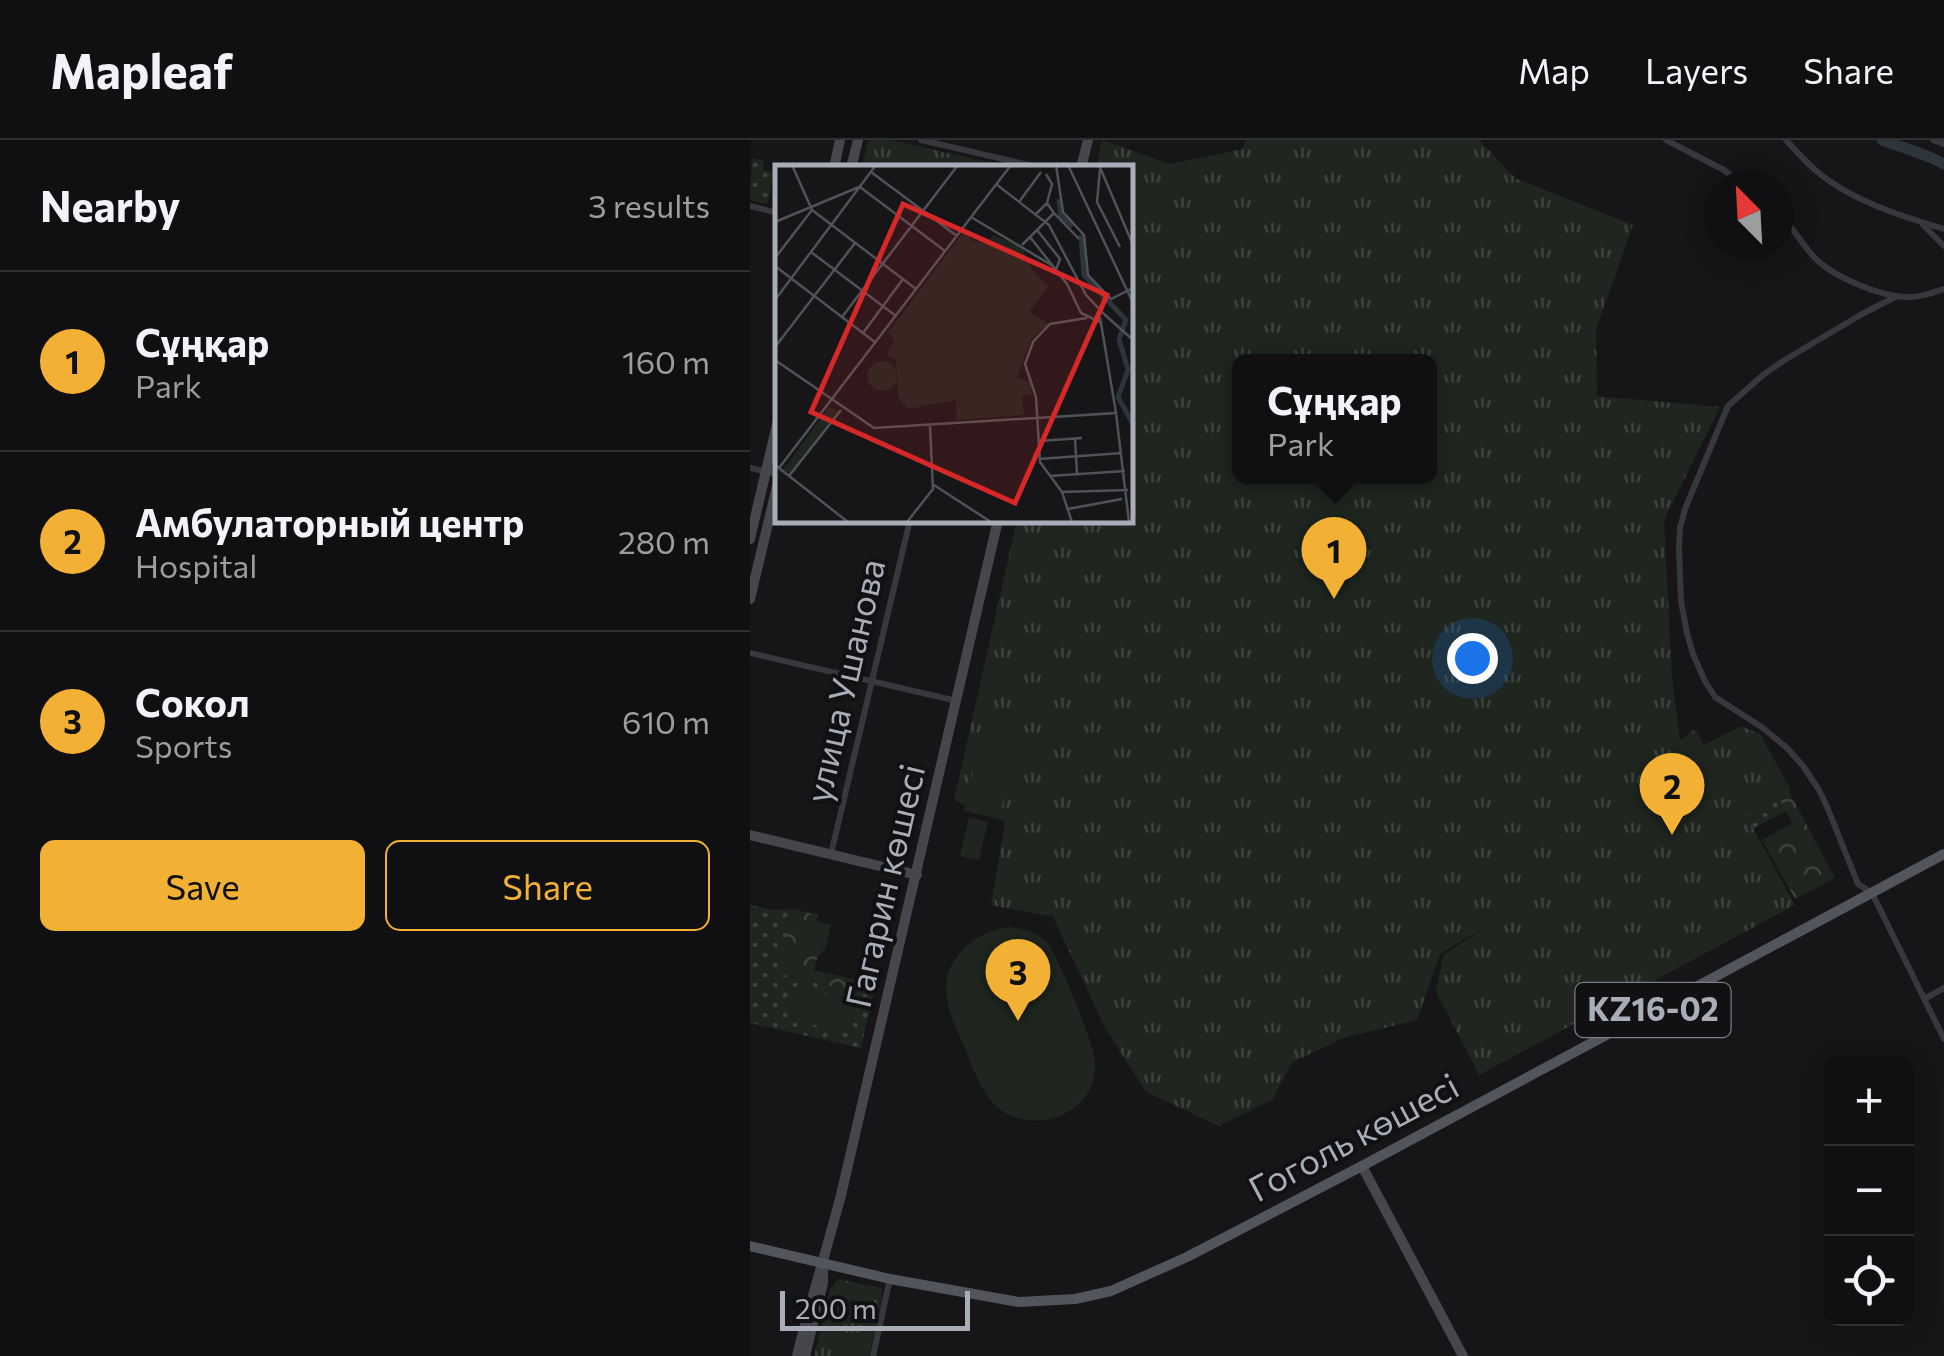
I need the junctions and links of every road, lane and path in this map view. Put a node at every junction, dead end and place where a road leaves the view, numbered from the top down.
1 (840, 140) edge
2 (858, 140) edge
3 (922, 140) edge
4 (1088, 140) edge
5 (1666, 140) edge
6 (1786, 140) edge
7 (1934, 140) edge
8 (1944, 144) edge
9 (835, 165) edge
10 (852, 165) edge
11 (1029, 165) edge
12 (1082, 165) edge
13 (1724, 170) edge
14 (750, 206) edge
15 (775, 212) edge
16 (1918, 221) junction
17 (1794, 227) edge
18 (1944, 229) edge
19 (1944, 246) edge
20 (1944, 289) edge
21 (1897, 296) junction
22 (750, 468) edge
23 (774, 476) edge
24 (910, 522) edge
25 (997, 522) edge
26 (750, 539) edge
27 (750, 598) edge
28 (750, 653) edge
29 (872, 681) junction
30 (957, 701) junction
31 (750, 834) edge
32 (832, 854) junction
33 (1944, 854) edge
34 (917, 874) junction
35 (1872, 893) junction
36 (1944, 988) edge
37 (1924, 999) junction
38 (1944, 1039) edge
39 (1362, 1166) junction
40 (750, 1246) edge
41 (823, 1264) junction
42 (890, 1279) junction
43 (797, 1356) edge
44 (806, 1356) edge
45 (873, 1356) edge
46 (1463, 1356) edge

1 - 9 street
2 - 10 street
3 - 11 street
4 - 12 street
5 - 13 street
6 - 16 street
7 - 8 street
14 - 15 street
16 - 18 street
16 - 19 street
17 - 21 street
20 - 21 street
21 - 35 street
22 - 23 street
23 - 26 street
23 - 27 street
24 - 29 street, улица Ушанова
25 - 30 street, Гагарин көшесі
28 - 29 street
29 - 30 street
29 - 32 street, улица Ушанова
30 - 34 street, Гагарин көшесі
31 - 32 street
32 - 34 street
33 - 35 main road, Гоголь көшесі / KZ16-02
34 - 41 street, Гагарин көшесі
35 - 37 street
35 - 39 main road, Гоголь көшесі / KZ16-02
36 - 37 street
37 - 38 street
39 - 42 main road, Гоголь көшесі / KZ16-02
39 - 46 street
40 - 41 main road, Гоголь көшесі
41 - 42 main road, Гоголь көшесі / KZ16-02
41 - 43 street, Гагарин көшесі
41 - 44 street, Гагарин көшесі
42 - 45 street

